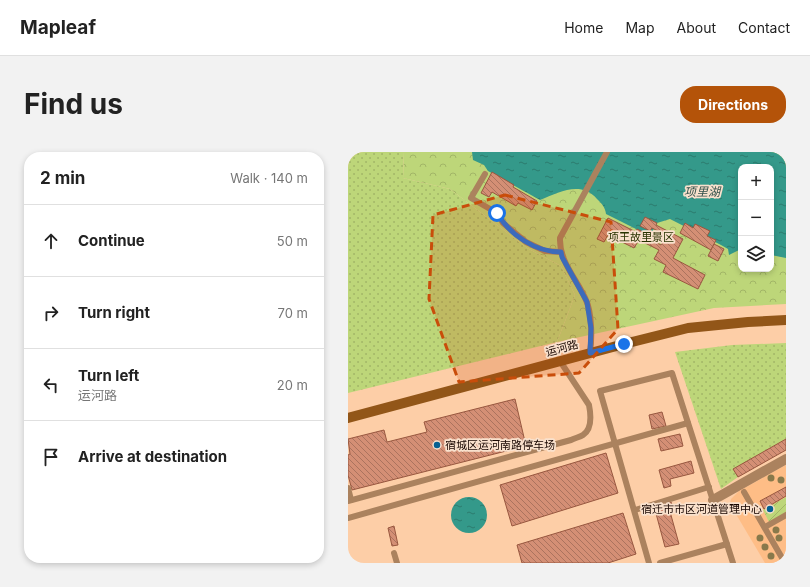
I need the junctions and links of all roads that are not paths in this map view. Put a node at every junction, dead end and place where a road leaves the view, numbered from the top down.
1 (607, 152) edge
2 (485, 174) dead end
3 (561, 252) junction
4 (786, 320) edge
5 (590, 353) junction
6 (560, 361) junction
7 (348, 418) edge
8 (688, 423) junction
9 (615, 444) junction
10 (786, 459) edge
11 (709, 487) junction
12 (348, 488) edge
13 (744, 492) dead end
14 (350, 500) edge
15 (713, 500) junction
16 (634, 510) junction
17 (786, 515) edge
18 (348, 518) edge
19 (765, 528) junction
20 (727, 544) junction
21 (394, 553) dead end
22 (397, 563) edge
23 (649, 563) edge
24 (660, 563) edge
25 (733, 563) edge
26 (785, 563) edge

1 - 3 lane
2 - 3 lane
3 - 5 lane
4 - 5 street, 运河路
5 - 6 street, 运河路
6 - 7 street, 运河路
6 - 14 lane
8 - 9 lane
8 - 9 lane
8 - 11 lane
9 - 16 lane
9 - 18 lane
10 - 15 street
11 - 15 lane
11 - 16 lane
12 - 14 lane
13 - 19 lane
15 - 20 lane
16 - 23 lane
17 - 19 lane
19 - 26 lane
20 - 24 lane
20 - 25 lane
21 - 22 lane

